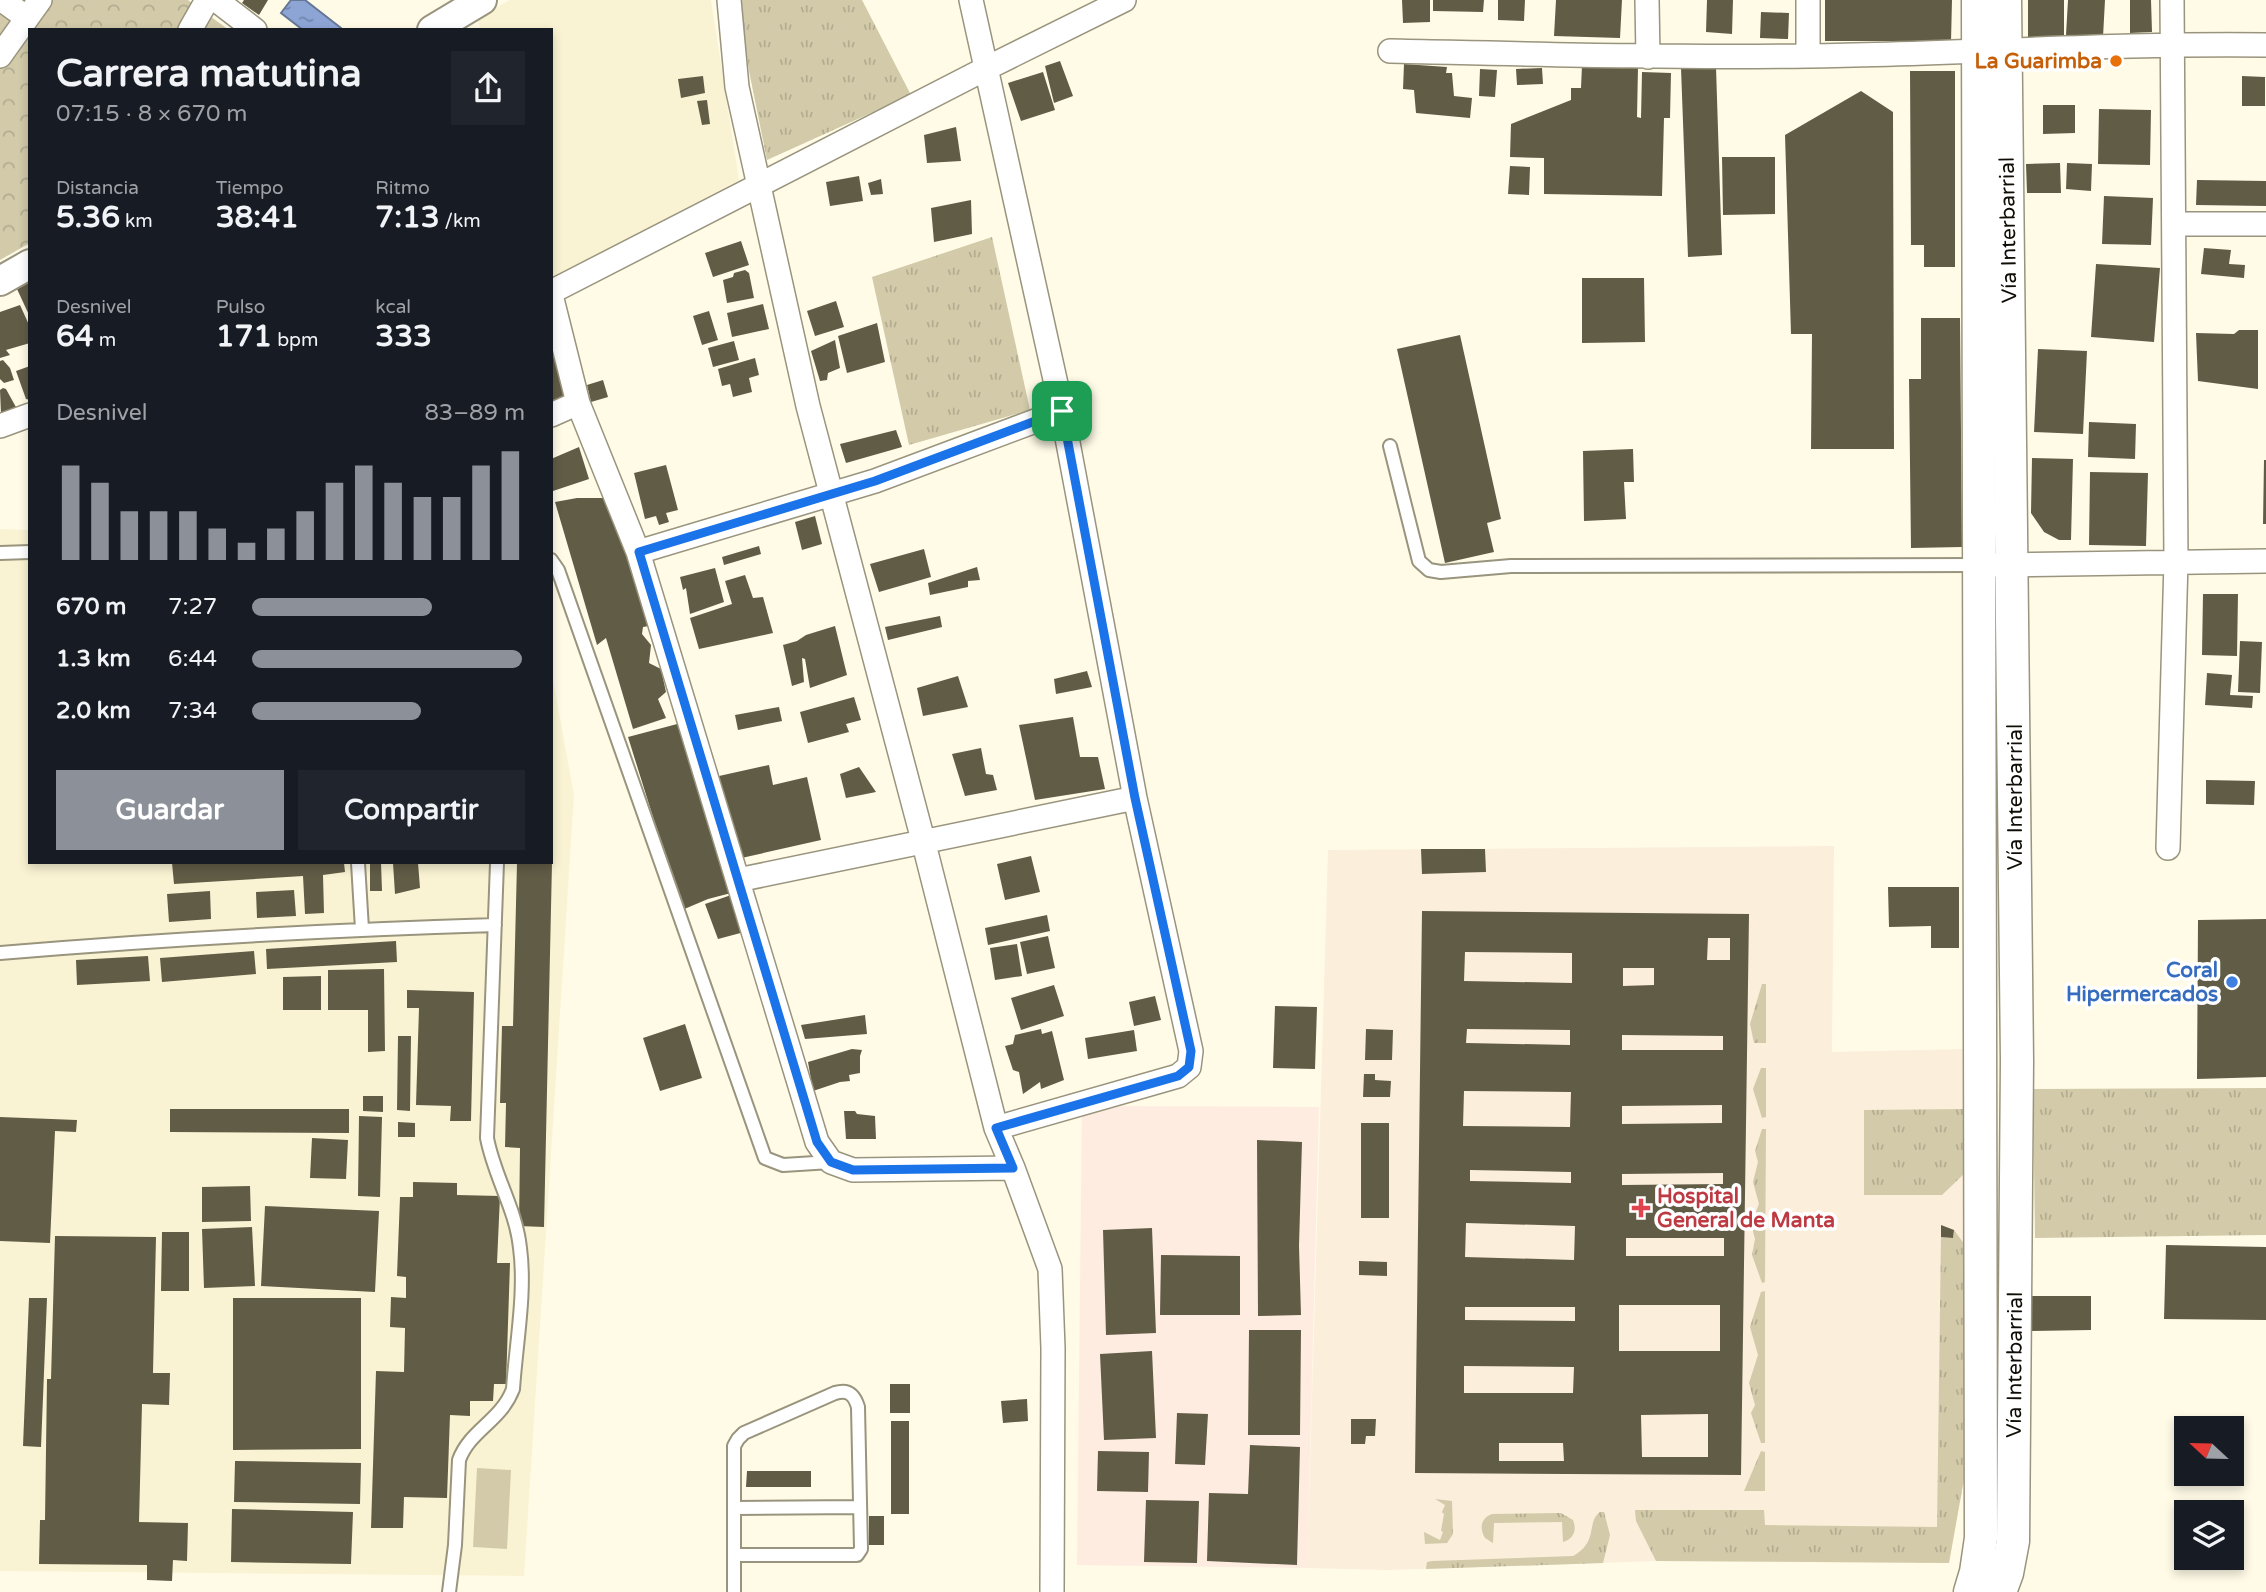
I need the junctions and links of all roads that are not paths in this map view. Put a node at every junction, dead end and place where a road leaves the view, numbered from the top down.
1 (2, 0) edge
2 (207, 0) edge
3 (216, 0) edge
4 (729, 0) edge
5 (971, 0) edge
6 (1124, 0) edge
7 (1647, 0) edge
8 (1808, 0) edge
9 (1978, 0) edge
10 (2005, 0) edge
11 (2172, 0) edge
12 (475, 7) edge
13 (34, 9) edge
14 (191, 28) edge
15 (253, 28) edge
16 (436, 28) edge
17 (2173, 44) junction
18 (2266, 44) edge
19 (1390, 51) dead end
20 (1993, 52) junction
21 (0, 56) edge
22 (1808, 56) junction
23 (1648, 57) junction
24 (985, 69) junction
25 (759, 185) junction
26 (2174, 224) junction
27 (2266, 224) edge
28 (28, 265) edge
29 (0, 281) edge
30 (1994, 291) junction
31 (553, 292) edge
32 (553, 301) edge
33 (578, 403) junction
34 (1062, 411) junction
35 (553, 414) edge
36 (28, 416) edge
37 (0, 426) edge
38 (1390, 446) dead end
39 (831, 494) junction
40 (28, 552) edge
41 (639, 552) junction
42 (0, 553) edge
43 (2176, 561) junction
44 (2266, 561) edge
45 (553, 563) edge
46 (1981, 565) junction
47 (2013, 565) junction
48 (1135, 798) junction
49 (923, 840) junction
50 (2168, 848) dead end
51 (358, 864) edge
52 (497, 864) edge
53 (738, 880) junction
54 (495, 925) junction
55 (362, 929) junction
56 (0, 953) edge
57 (996, 1128) junction
58 (831, 1162) junction
59 (1013, 1168) junction
60 (2015, 1207) junction
61 (1981, 1208) junction
62 (860, 1507) junction
63 (735, 1508) junction
64 (734, 1555) junction
65 (449, 1592) edge
66 (734, 1592) edge
67 (1052, 1592) edge
68 (1970, 1592) edge
69 (2000, 1592) edge

1 - 13 street
2 - 14 street
3 - 15 street
4 - 25 street
5 - 24 street
6 - 24 street
7 - 23 street
8 - 22 street
9 - 20 main road, Vía Interbarrial
10 - 20 main road, Vía Interbarrial
11 - 17 street
12 - 16 street
13 - 21 street
17 - 18 street
17 - 20 street
17 - 26 street
19 - 23 street
20 - 22 street
20 - 30 main road, Vía Interbarrial
22 - 23 street
24 - 25 street
24 - 34 street
25 - 31 street
25 - 39 street
26 - 27 street
26 - 43 street
28 - 29 street
30 - 46 main road, Vía Interbarrial
30 - 47 main road, Vía Interbarrial
32 - 33 street
33 - 35 street
33 - 41 street
34 - 39 street
34 - 48 street
36 - 37 street
38 - 46 lane
39 - 41 street
39 - 49 street
40 - 42 lane
41 - 53 street
43 - 44 street
43 - 47 street
43 - 50 street
45 - 58 lane
46 - 47 street
46 - 61 main road, Vía Interbarrial
47 - 60 main road, Vía Interbarrial
48 - 49 street
48 - 57 street
49 - 53 street
49 - 57 street
51 - 55 lane
52 - 54 lane
53 - 58 street
54 - 55 lane
54 - 65 lane
55 - 56 lane
57 - 59 street
58 - 59 street
59 - 67 street
60 - 61 street
60 - 69 main road, Vía Interbarrial
61 - 68 main road, Vía Interbarrial
62 - 63 lane
62 - 63 lane
62 - 64 lane
63 - 64 lane
64 - 66 lane

